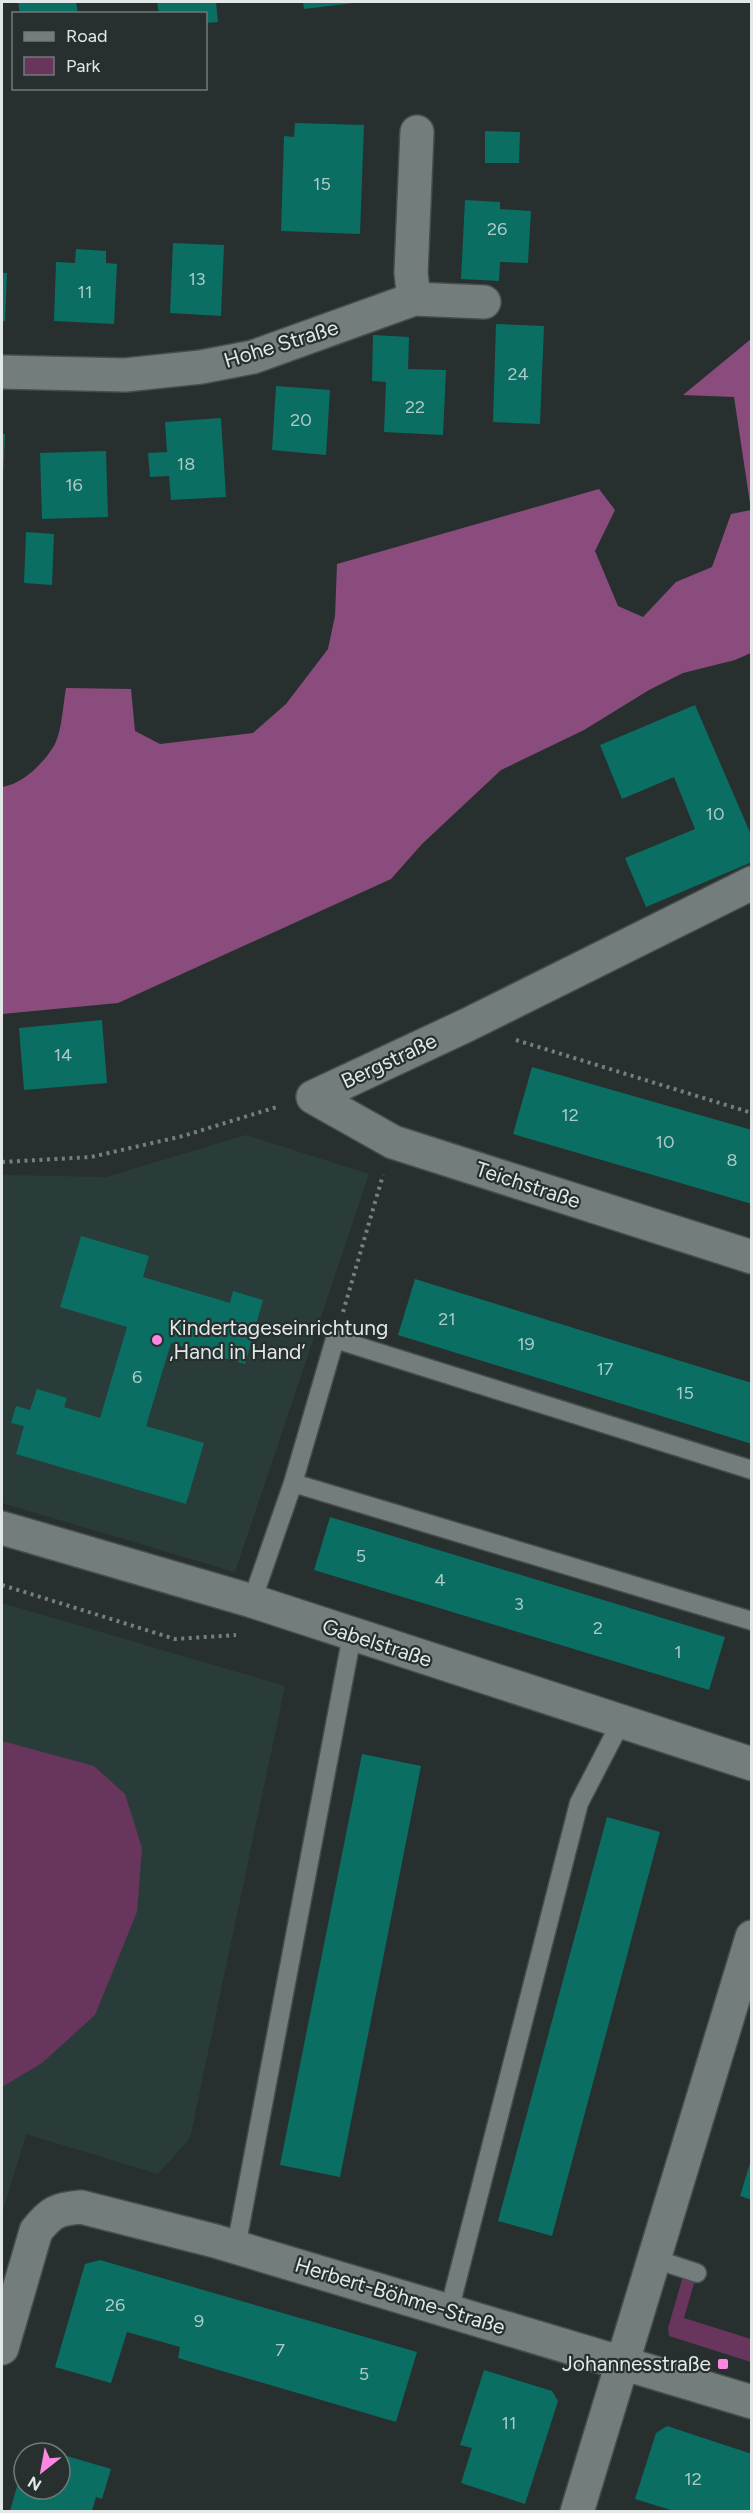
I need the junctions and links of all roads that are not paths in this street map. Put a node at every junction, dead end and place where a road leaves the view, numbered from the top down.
1 (417, 132) dead end
2 (414, 299) junction
3 (484, 302) dead end
4 (2, 372) edge
5 (752, 883) edge
6 (313, 1097) joint
7 (752, 1257) edge
8 (752, 1470) edge
9 (293, 1483) junction
10 (2, 1528) edge
11 (252, 1601) junction
12 (752, 1621) edge
13 (352, 1635) junction
14 (621, 1722) junction
15 (752, 1764) edge
16 (752, 1936) edge
17 (236, 2247) junction
18 (652, 2258) junction
19 (697, 2273) dead end
20 (449, 2311) junction
21 (2, 2348) edge
22 (621, 2363) junction
23 (752, 2402) edge
24 (577, 2511) edge

1 - 2 street
2 - 3 street, Hohe Straße
2 - 4 street, Hohe Straße
5 - 6 street, Bergstraße
6 - 7 street, Teichstraße
8 - 9 lane
9 - 11 lane
9 - 12 lane
10 - 11 street, Gabelstraße
11 - 13 street, Gabelstraße
13 - 14 street, Gabelstraße
13 - 17 lane
14 - 15 street, Gabelstraße
14 - 20 lane
16 - 18 street
17 - 20 street, Herbert-Böhme-Straße
17 - 21 street, Herbert-Böhme-Straße
18 - 19 lane
18 - 22 street
20 - 22 street, Herbert-Böhme-Straße
22 - 23 street, Herbert-Böhme-Straße
22 - 24 street

